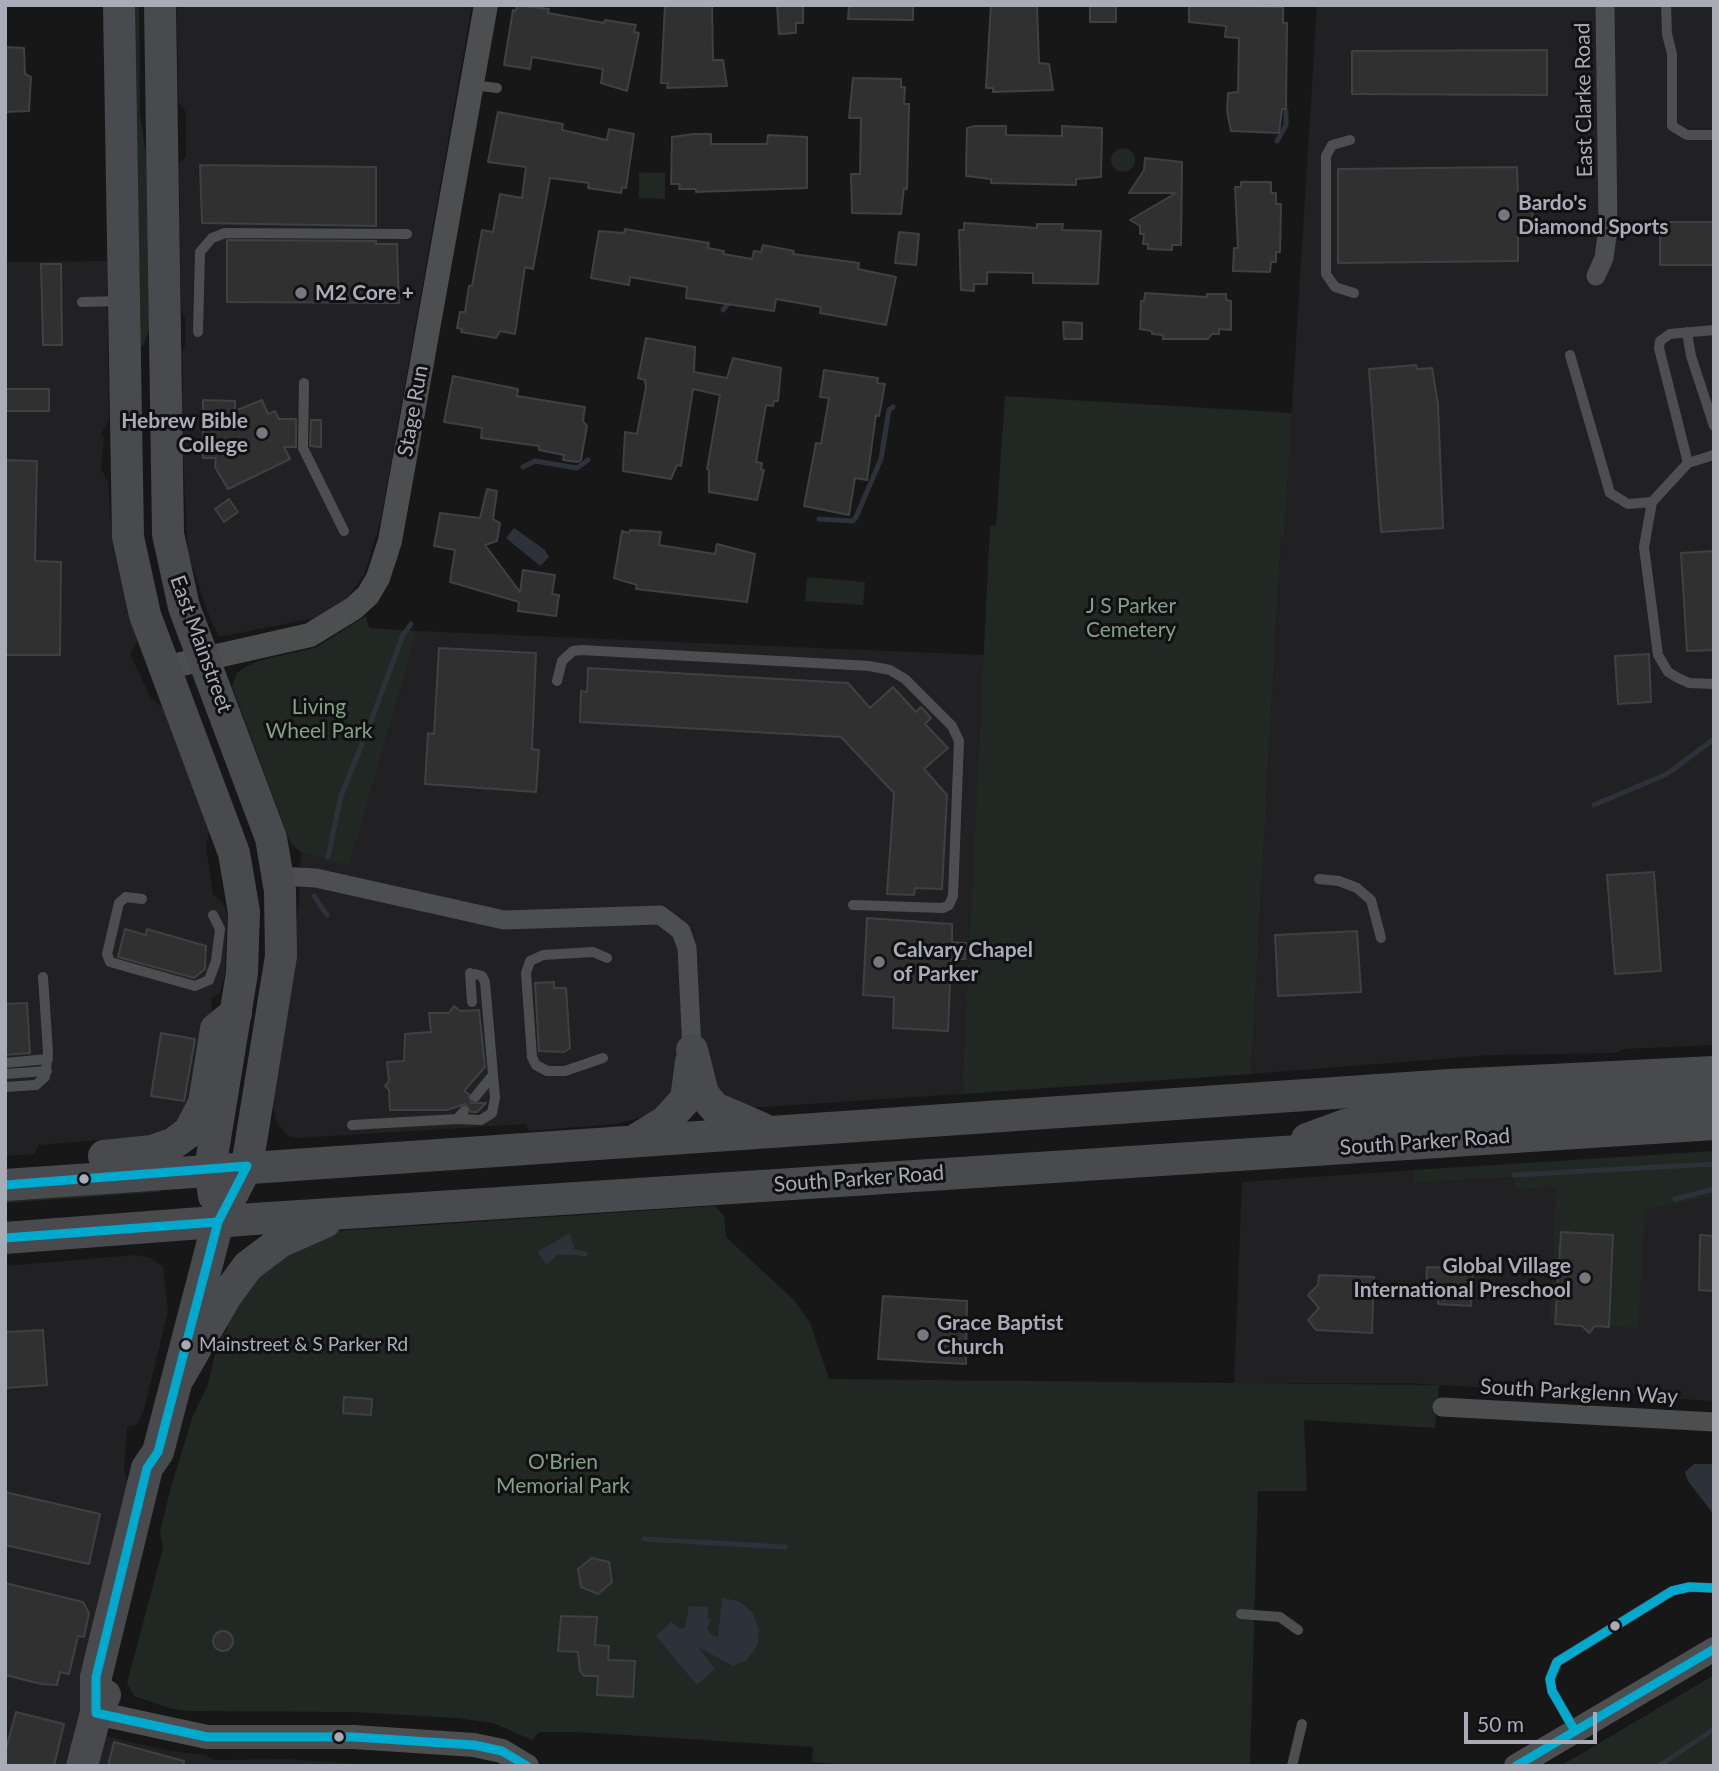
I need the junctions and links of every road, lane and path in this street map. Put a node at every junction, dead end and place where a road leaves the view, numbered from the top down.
1 (119, 5) edge
2 (160, 5) edge
3 (486, 5) edge
4 (1605, 5) edge
5 (1665, 5) edge
6 (470, 85) junction
7 (497, 88) dead end
8 (1714, 135) edge
9 (1350, 140) dead end
10 (407, 234) dead end
11 (1597, 276) dead end
12 (1354, 293) dead end
13 (123, 301) junction
14 (82, 302) dead end
15 (1714, 330) edge
16 (198, 332) dead end
17 (1686, 332) junction
18 (1570, 355) dead end
19 (304, 383) dead end
20 (1714, 426) edge
21 (125, 454) junction
22 (1714, 455) edge
23 (1688, 463) junction
24 (1652, 502) junction
25 (344, 531) dead end
26 (172, 563) junction
27 (203, 658) junction
28 (164, 668) junction
29 (556, 681) dead end
30 (1714, 684) edge
31 (196, 747) junction
32 (278, 877) junction
33 (1319, 879) dead end
34 (142, 899) dead end
35 (853, 905) dead end
36 (213, 915) dead end
37 (1381, 938) dead end
38 (607, 958) dead end
39 (43, 977) dead end
40 (472, 1002) dead end
41 (236, 1013) junction
42 (692, 1050) junction
43 (603, 1058) dead end
44 (48, 1059) junction
45 (5, 1063) edge
46 (47, 1070) junction
47 (1714, 1072) edge
48 (5, 1074) edge
49 (493, 1075) junction
50 (5, 1087) edge
51 (1714, 1096) edge
52 (475, 1097) dead end
53 (1714, 1124) edge
54 (352, 1125) dead end
55 (773, 1132) junction
56 (634, 1141) junction
57 (1269, 1152) junction
58 (247, 1166) junction
59 (210, 1168) junction
60 (5, 1184) edge
61 (350, 1212) junction
62 (218, 1222) junction
63 (5, 1238) edge
64 (178, 1379) junction
65 (1442, 1407) dead end
66 (1714, 1422) edge
67 (1714, 1588) edge
68 (1241, 1614) dead end
69 (1298, 1630) dead end
70 (1714, 1649) edge
71 (96, 1713) junction
72 (1302, 1724) dead end
73 (1575, 1731) junction
74 (82, 1766) edge
75 (527, 1766) edge
76 (1292, 1766) edge
77 (1516, 1766) edge

1 - 13 main road, East Mainstreet
2 - 26 main road, East Mainstreet
3 - 6 street, Stage Run
4 - 11 street, East Clarke Road
5 - 8 lane
6 - 7 lane
6 - 27 street, Stage Run
9 - 12 lane
10 - 16 lane
13 - 14 lane
13 - 21 main road, East Mainstreet
15 - 17 lane
17 - 20 lane
17 - 23 lane
18 - 24 lane
19 - 25 lane
21 - 26 main road
21 - 28 main road, East Mainstreet
22 - 23 lane
23 - 24 lane
24 - 30 lane
26 - 27 main road, East Mainstreet
27 - 28 street, Stage Run
27 - 32 main road, East Mainstreet
28 - 31 main road, East Mainstreet
29 - 35 lane
31 - 32 main road
31 - 41 main road, East Mainstreet
32 - 42 street
32 - 58 main road, East Mainstreet
33 - 37 lane
34 - 36 lane
38 - 43 lane
39 - 44 lane
40 - 49 lane
41 - 59 main road, East Mainstreet
41 - 60 main road
42 - 55 main road
42 - 56 main road
44 - 45 lane
44 - 46 lane
46 - 48 lane
46 - 50 lane
47 - 55 main road
49 - 52 lane
49 - 54 lane
51 - 57 main road
53 - 57 main road, South Parker Road
55 - 56 main road
56 - 58 main road
57 - 61 main road, South Parker Road
58 - 59 main road
58 - 62 main road, East Mainstreet
59 - 60 main road
59 - 62 main road, East Mainstreet
61 - 62 main road, South Parker Road
61 - 64 main road
62 - 63 main road, South Parker Road
62 - 64 main road, East Mainstreet
64 - 71 main road, East Mainstreet
65 - 66 street, South Parkglenn Way
67 - 73 lane
68 - 69 lane
70 - 73 street
71 - 74 main road, East Mainstreet
71 - 75 street
72 - 76 lane
73 - 77 street

